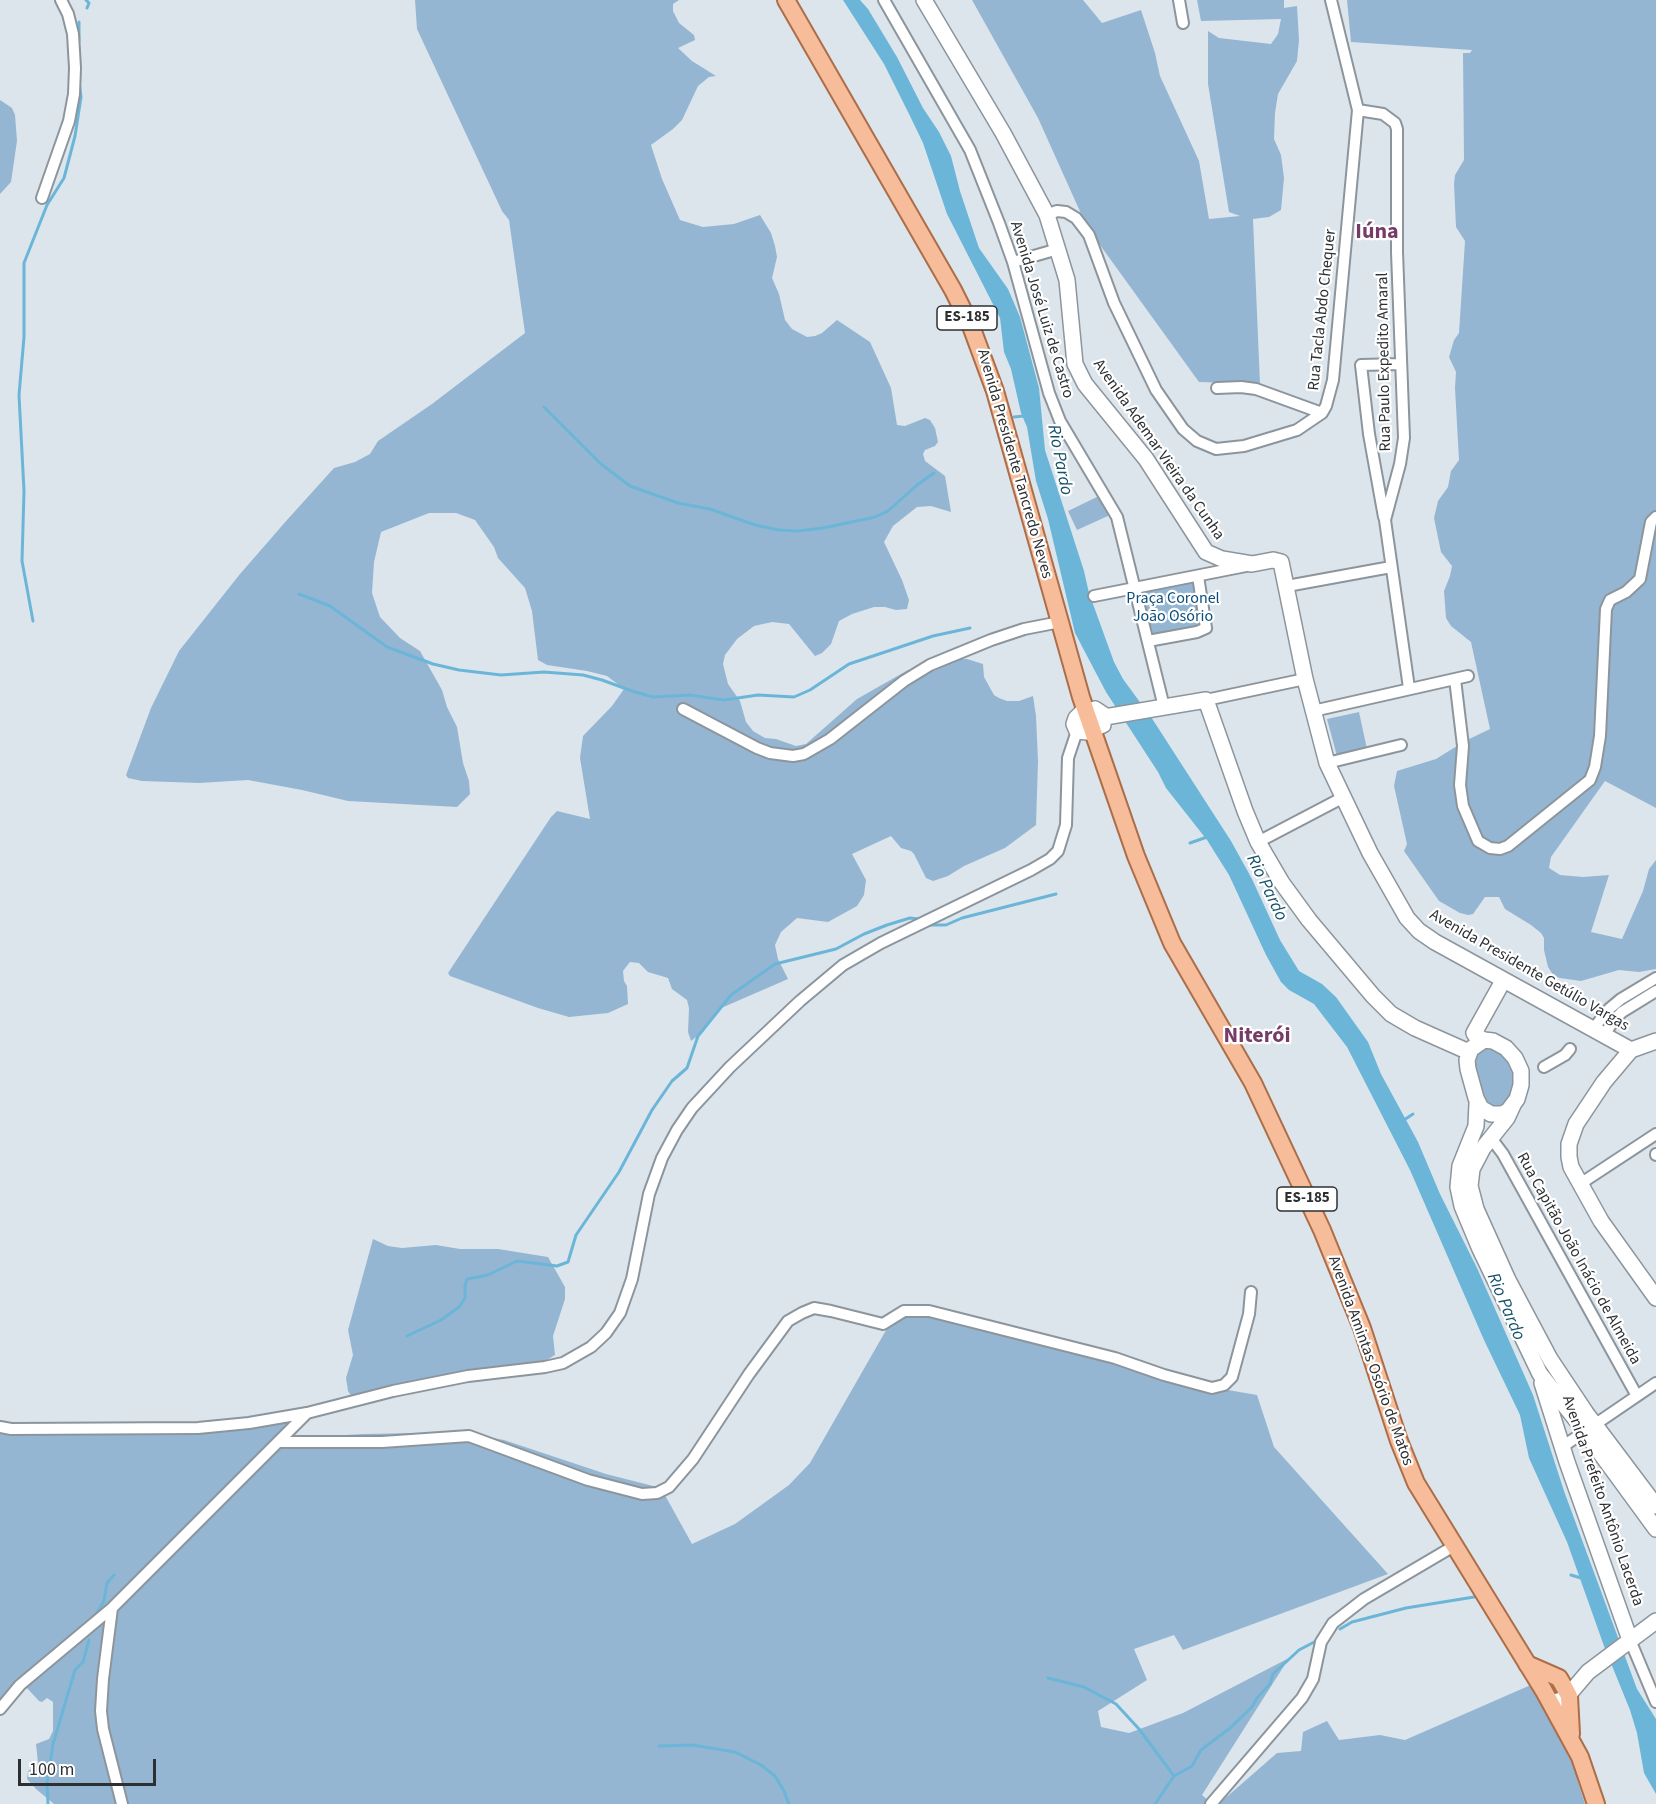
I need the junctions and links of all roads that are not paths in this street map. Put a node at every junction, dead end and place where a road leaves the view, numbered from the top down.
1 (61, 0) edge
2 (786, 0) edge
3 (884, 0) edge
4 (924, 0) edge
5 (1179, 0) edge
6 (1331, 0) edge
7 (1183, 23) dead end
8 (1358, 110) junction
9 (42, 198) dead end
10 (1047, 215) junction
11 (1058, 249) junction
12 (1013, 262) junction
13 (1401, 364) junction
14 (1217, 388) dead end
15 (1322, 413) junction
16 (1656, 517) edge
17 (1385, 520) junction
18 (1252, 564) junction
19 (1391, 567) junction
20 (1198, 576) junction
21 (1287, 586) junction
22 (1135, 588) junction
23 (1094, 596) dead end
24 (1059, 622) junction
25 (1148, 640) junction
26 (1074, 668) junction
27 (1468, 676) dead end
28 (1305, 679) junction
29 (1455, 679) junction
30 (1409, 688) junction
31 (1206, 700) junction
32 (1157, 709) junction
33 (683, 710) dead end
34 (1313, 711) junction
35 (1093, 719) junction
36 (1401, 745) dead end
37 (1327, 763) junction
38 (1342, 798) junction
39 (1258, 842) junction
40 (1656, 978) edge
41 (1503, 981) junction
42 (1656, 991) edge
43 (1598, 1032) junction
44 (1484, 1040) junction
45 (1656, 1041) edge
46 (1570, 1049) dead end
47 (1630, 1050) junction
48 (1469, 1052) junction
49 (1544, 1067) dead end
50 (1477, 1103) junction
51 (1513, 1105) junction
52 (1656, 1134) edge
53 (1491, 1138) junction
54 (1580, 1184) junction
55 (1591, 1202) junction
56 (1656, 1283) edge
57 (1251, 1292) dead end
58 (1656, 1298) edge
59 (1540, 1374) junction
60 (1656, 1383) edge
61 (1637, 1396) junction
62 (307, 1413) junction
63 (0, 1427) edge
64 (1590, 1428) junction
65 (279, 1442) junction
66 (1562, 1447) junction
67 (1656, 1506) edge
68 (1656, 1529) edge
69 (1454, 1545) junction
70 (112, 1608) junction
71 (1656, 1621) edge
72 (1626, 1643) junction
73 (1527, 1664) junction
74 (1590, 1671) junction
75 (1559, 1678) junction
76 (1569, 1696) junction
77 (1547, 1697) junction
78 (1656, 1702) edge
79 (0, 1709) edge
80 (1572, 1741) junction
81 (122, 1804) edge
82 (1210, 1804) edge
83 (1596, 1804) edge

1 - 9 street
2 - 24 main road, Avenida Presidente Tancredo Neves / ES-185
3 - 12 street, Avenida José Luiz de Castro
4 - 10 street, Avenida Ademar Vieira da Cunha
5 - 7 street
6 - 8 street, Rua Tacla Abdo Chequer
8 - 13 street, Rua Paulo Expedito Amaral
8 - 15 street, Rua Tacla Abdo Chequer
10 - 11 street, Avenida Ademar Vieira da Cunha
10 - 15 street, Rua Tacla Abdo Chequer
11 - 12 street
11 - 18 street, Avenida Ademar Vieira da Cunha
12 - 22 street, Avenida José Luiz de Castro
13 - 17 street, Rua Paulo Expedito Amaral
13 - 17 street
14 - 15 street
16 - 29 street
17 - 19 street, Rua Paulo Expedito Amaral
18 - 20 street
18 - 21 street, Avenida Presidente Getúlio Vargas
19 - 21 street
19 - 30 street, Rua Paulo Expedito Amaral
20 - 22 street
20 - 25 street
21 - 28 street, Avenida Presidente Getúlio Vargas
22 - 23 street
22 - 25 street, Avenida José Luiz de Castro
24 - 26 main road, Avenida Presidente Tancredo Neves / ES-185
24 - 33 street
25 - 32 street, Avenida José Luiz de Castro
26 - 35 main road
26 - 35 main road
27 - 29 street
28 - 31 street
28 - 34 street, Avenida Presidente Getúlio Vargas
29 - 30 street
30 - 34 street
31 - 32 street
31 - 39 street
32 - 35 street
34 - 37 street, Avenida Presidente Getúlio Vargas
35 - 62 street
35 - 69 main road, Avenida Amintas Osório de Matos / ES-185
36 - 37 street
37 - 38 street, Avenida Presidente Getúlio Vargas
38 - 39 street
38 - 41 street, Avenida Presidente Getúlio Vargas
39 - 48 street
40 - 43 street
41 - 43 street, Avenida Presidente Getúlio Vargas
41 - 44 street
42 - 43 street
43 - 47 street, Avenida Presidente Getúlio Vargas
44 - 48 street
44 - 51 street
45 - 47 street
46 - 49 street
47 - 54 street
48 - 50 street
50 - 51 street
50 - 59 street
51 - 53 street
52 - 54 street
53 - 61 street, Rua Capitão João Inácio de Almeida
53 - 64 street
54 - 55 street
55 - 56 street
55 - 58 street
57 - 65 street
59 - 64 street
59 - 66 street, Avenida Prefeito Antônio Lacerda
60 - 61 street
61 - 64 street
62 - 63 street
62 - 65 street
64 - 66 street
64 - 67 street
64 - 68 street
65 - 70 street
66 - 72 street, Avenida Prefeito Antônio Lacerda
69 - 73 main road, Avenida Amintas Osório de Matos / ES-185
69 - 82 street
70 - 79 street
70 - 81 street
71 - 72 street
72 - 74 street
72 - 78 street
73 - 75 main road
73 - 77 main road, ES-185
74 - 75 street
74 - 76 street
75 - 76 main road
75 - 77 street
76 - 77 street
76 - 80 main road
77 - 80 main road, ES-185
80 - 83 main road, ES-185

